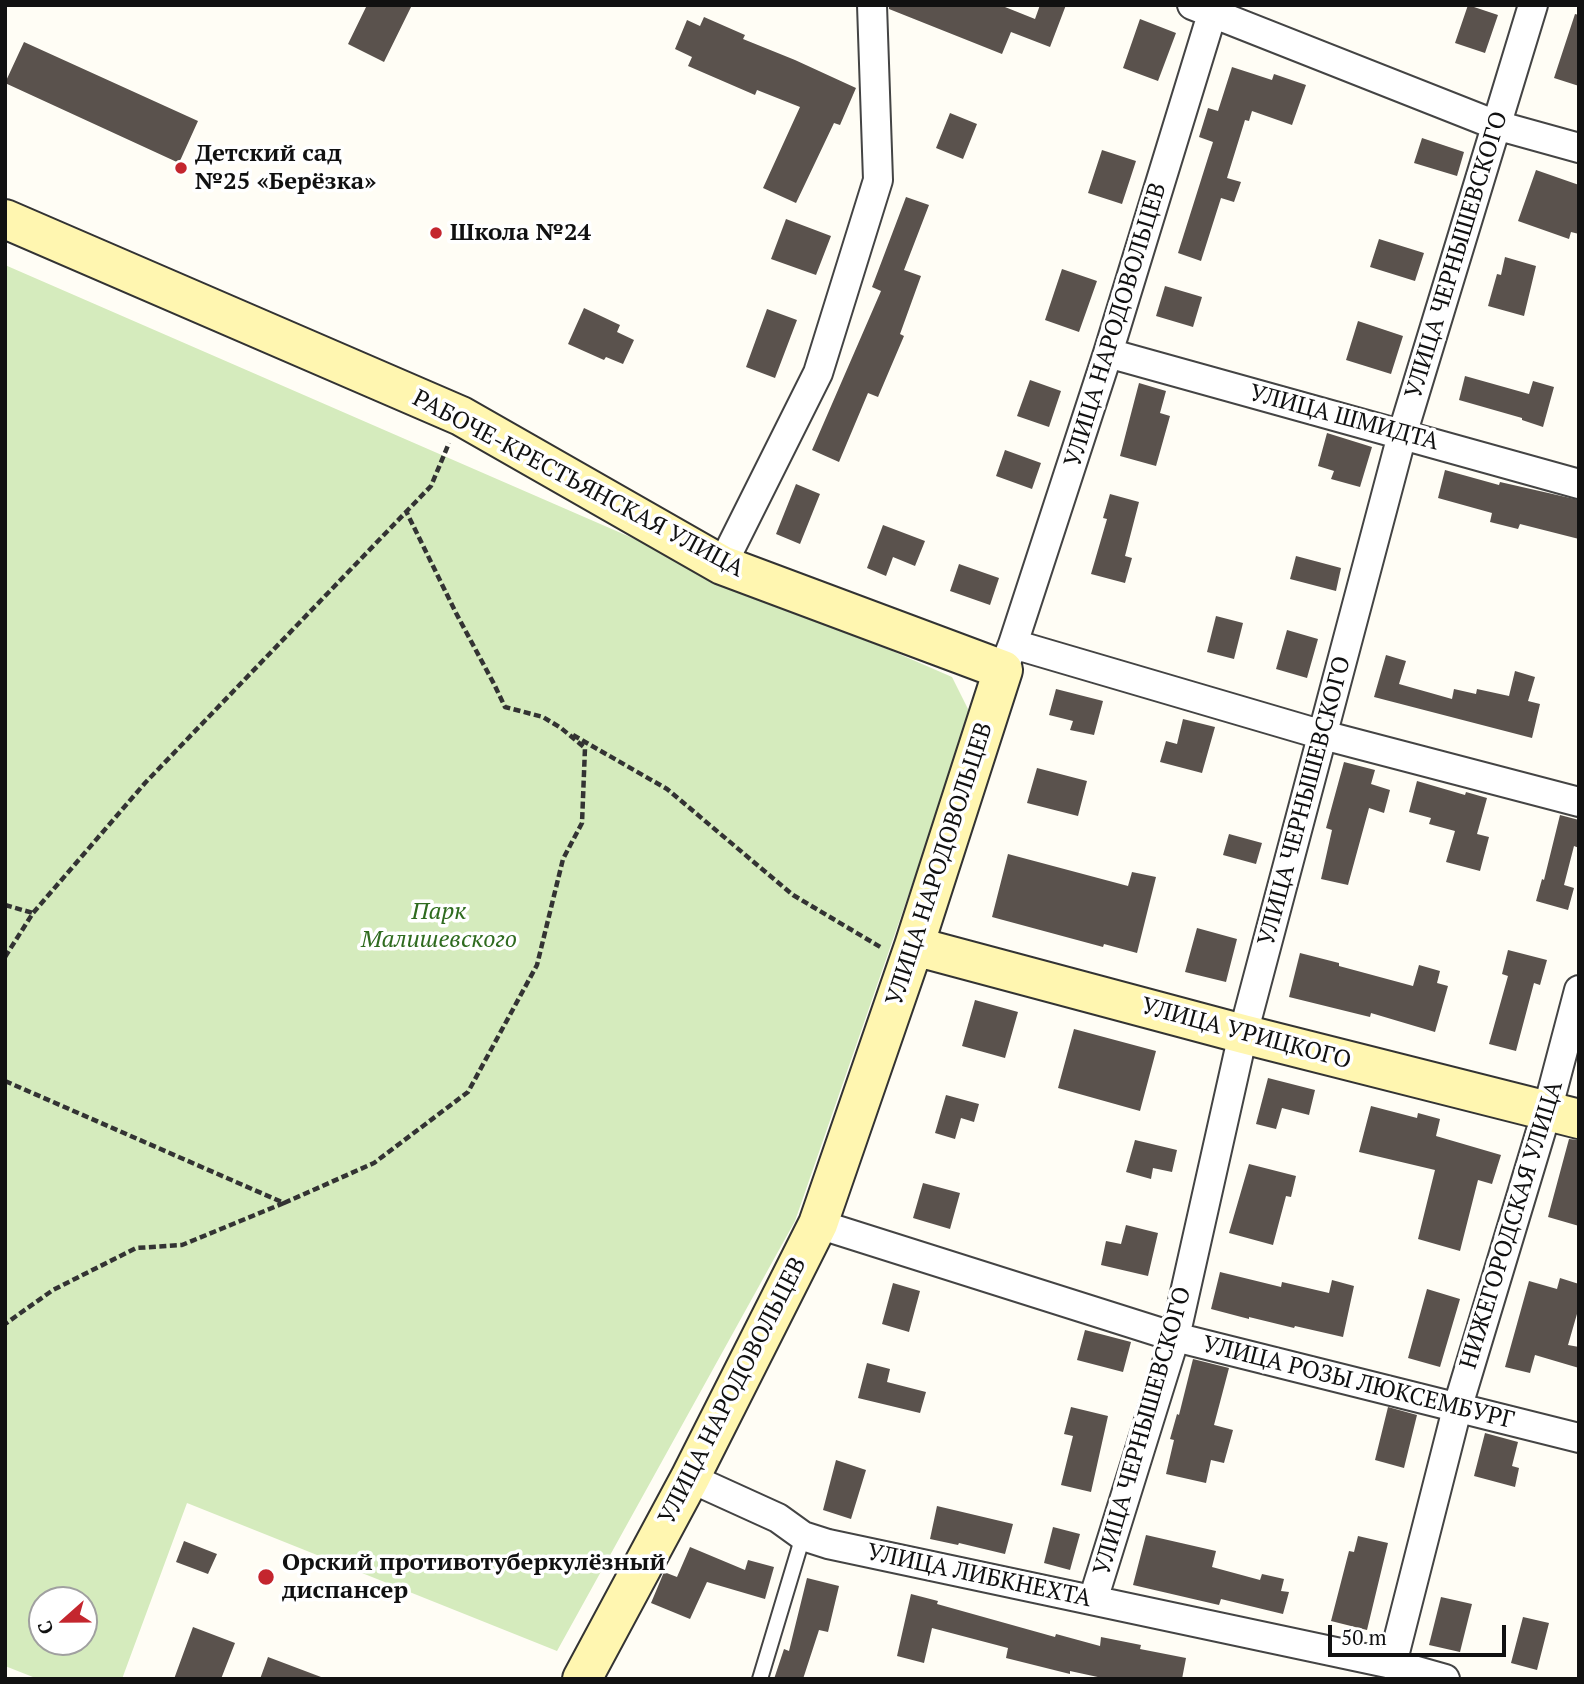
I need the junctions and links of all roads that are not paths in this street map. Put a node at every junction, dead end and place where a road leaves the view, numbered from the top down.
1 (872, 5) edge
2 (1533, 5) edge
3 (1202, 10) edge
4 (1496, 125) junction
5 (1579, 148) edge
6 (5, 219) edge
7 (1108, 354) junction
8 (1402, 435) junction
9 (1579, 484) edge
10 (722, 565) junction
11 (1008, 657) junction
12 (1323, 736) junction
13 (1579, 803) edge
14 (902, 949) junction
15 (1579, 990) edge
16 (1242, 1034) junction
17 (1563, 1115) edge
18 (818, 1224) junction
19 (1175, 1338) junction
20 (1457, 1409) junction
21 (1579, 1438) edge
22 (690, 1478) junction
23 (803, 1536) junction
24 (1093, 1600) junction
25 (1392, 1664) junction
26 (582, 1679) edge
27 (760, 1679) edge
28 (1445, 1679) edge

1 - 10 street
2 - 4 street, УЛИЦА ЧЕРНЫШЕВСКОГО
3 - 4 street
3 - 7 street, УЛИЦА НАРОДОВОЛЬЦЕВ
4 - 5 street
4 - 8 street, УЛИЦА ЧЕРНЫШЕВСКОГО
6 - 10 main road, РАБОЧЕ-КРЕСТЬЯНСКАЯ УЛИЦА
7 - 8 street, УЛИЦА ШМИДТА
7 - 11 street, УЛИЦА НАРОДОВОЛЬЦЕВ
8 - 9 street, УЛИЦА ШМИДТА
8 - 12 street, УЛИЦА ЧЕРНЫШЕВСКОГО
10 - 11 main road, РАБОЧЕ-КРЕСТЬЯНСКАЯ УЛИЦА
11 - 12 street
11 - 14 main road, УЛИЦА НАРОДОВОЛЬЦЕВ
12 - 13 street
12 - 16 street, УЛИЦА ЧЕРНЫШЕВСКОГО
14 - 16 main road, УЛИЦА УРИЦКОГО
14 - 18 main road, УЛИЦА НАРОДОВОЛЬЦЕВ
15 - 17 street, НИЖЕГОРОДСКАЯ УЛИЦА
16 - 17 main road, УЛИЦА УРИЦКОГО
16 - 19 street, УЛИЦА ЧЕРНЫШЕВСКОГО
17 - 20 street, НИЖЕГОРОДСКАЯ УЛИЦА
18 - 19 street, УЛИЦА РОЗЫ ЛЮКСЕМБУРГ
18 - 22 main road, УЛИЦА НАРОДОВОЛЬЦЕВ
19 - 20 street, УЛИЦА РОЗЫ ЛЮКСЕМБУРГ
19 - 24 street, УЛИЦА ЧЕРНЫШЕВСКОГО
20 - 21 street, УЛИЦА РОЗЫ ЛЮКСЕМБУРГ
20 - 25 street, НИЖЕГОРОДСКАЯ УЛИЦА
22 - 23 street, УЛИЦА ЛИБКНЕХТА
22 - 26 main road, УЛИЦА НАРОДОВОЛЬЦЕВ
23 - 24 street, УЛИЦА ЛИБКНЕХТА
23 - 27 lane
24 - 25 street, УЛИЦА ЛИБКНЕХТА
25 - 28 street, УЛИЦА ЛИБКНЕХТА

